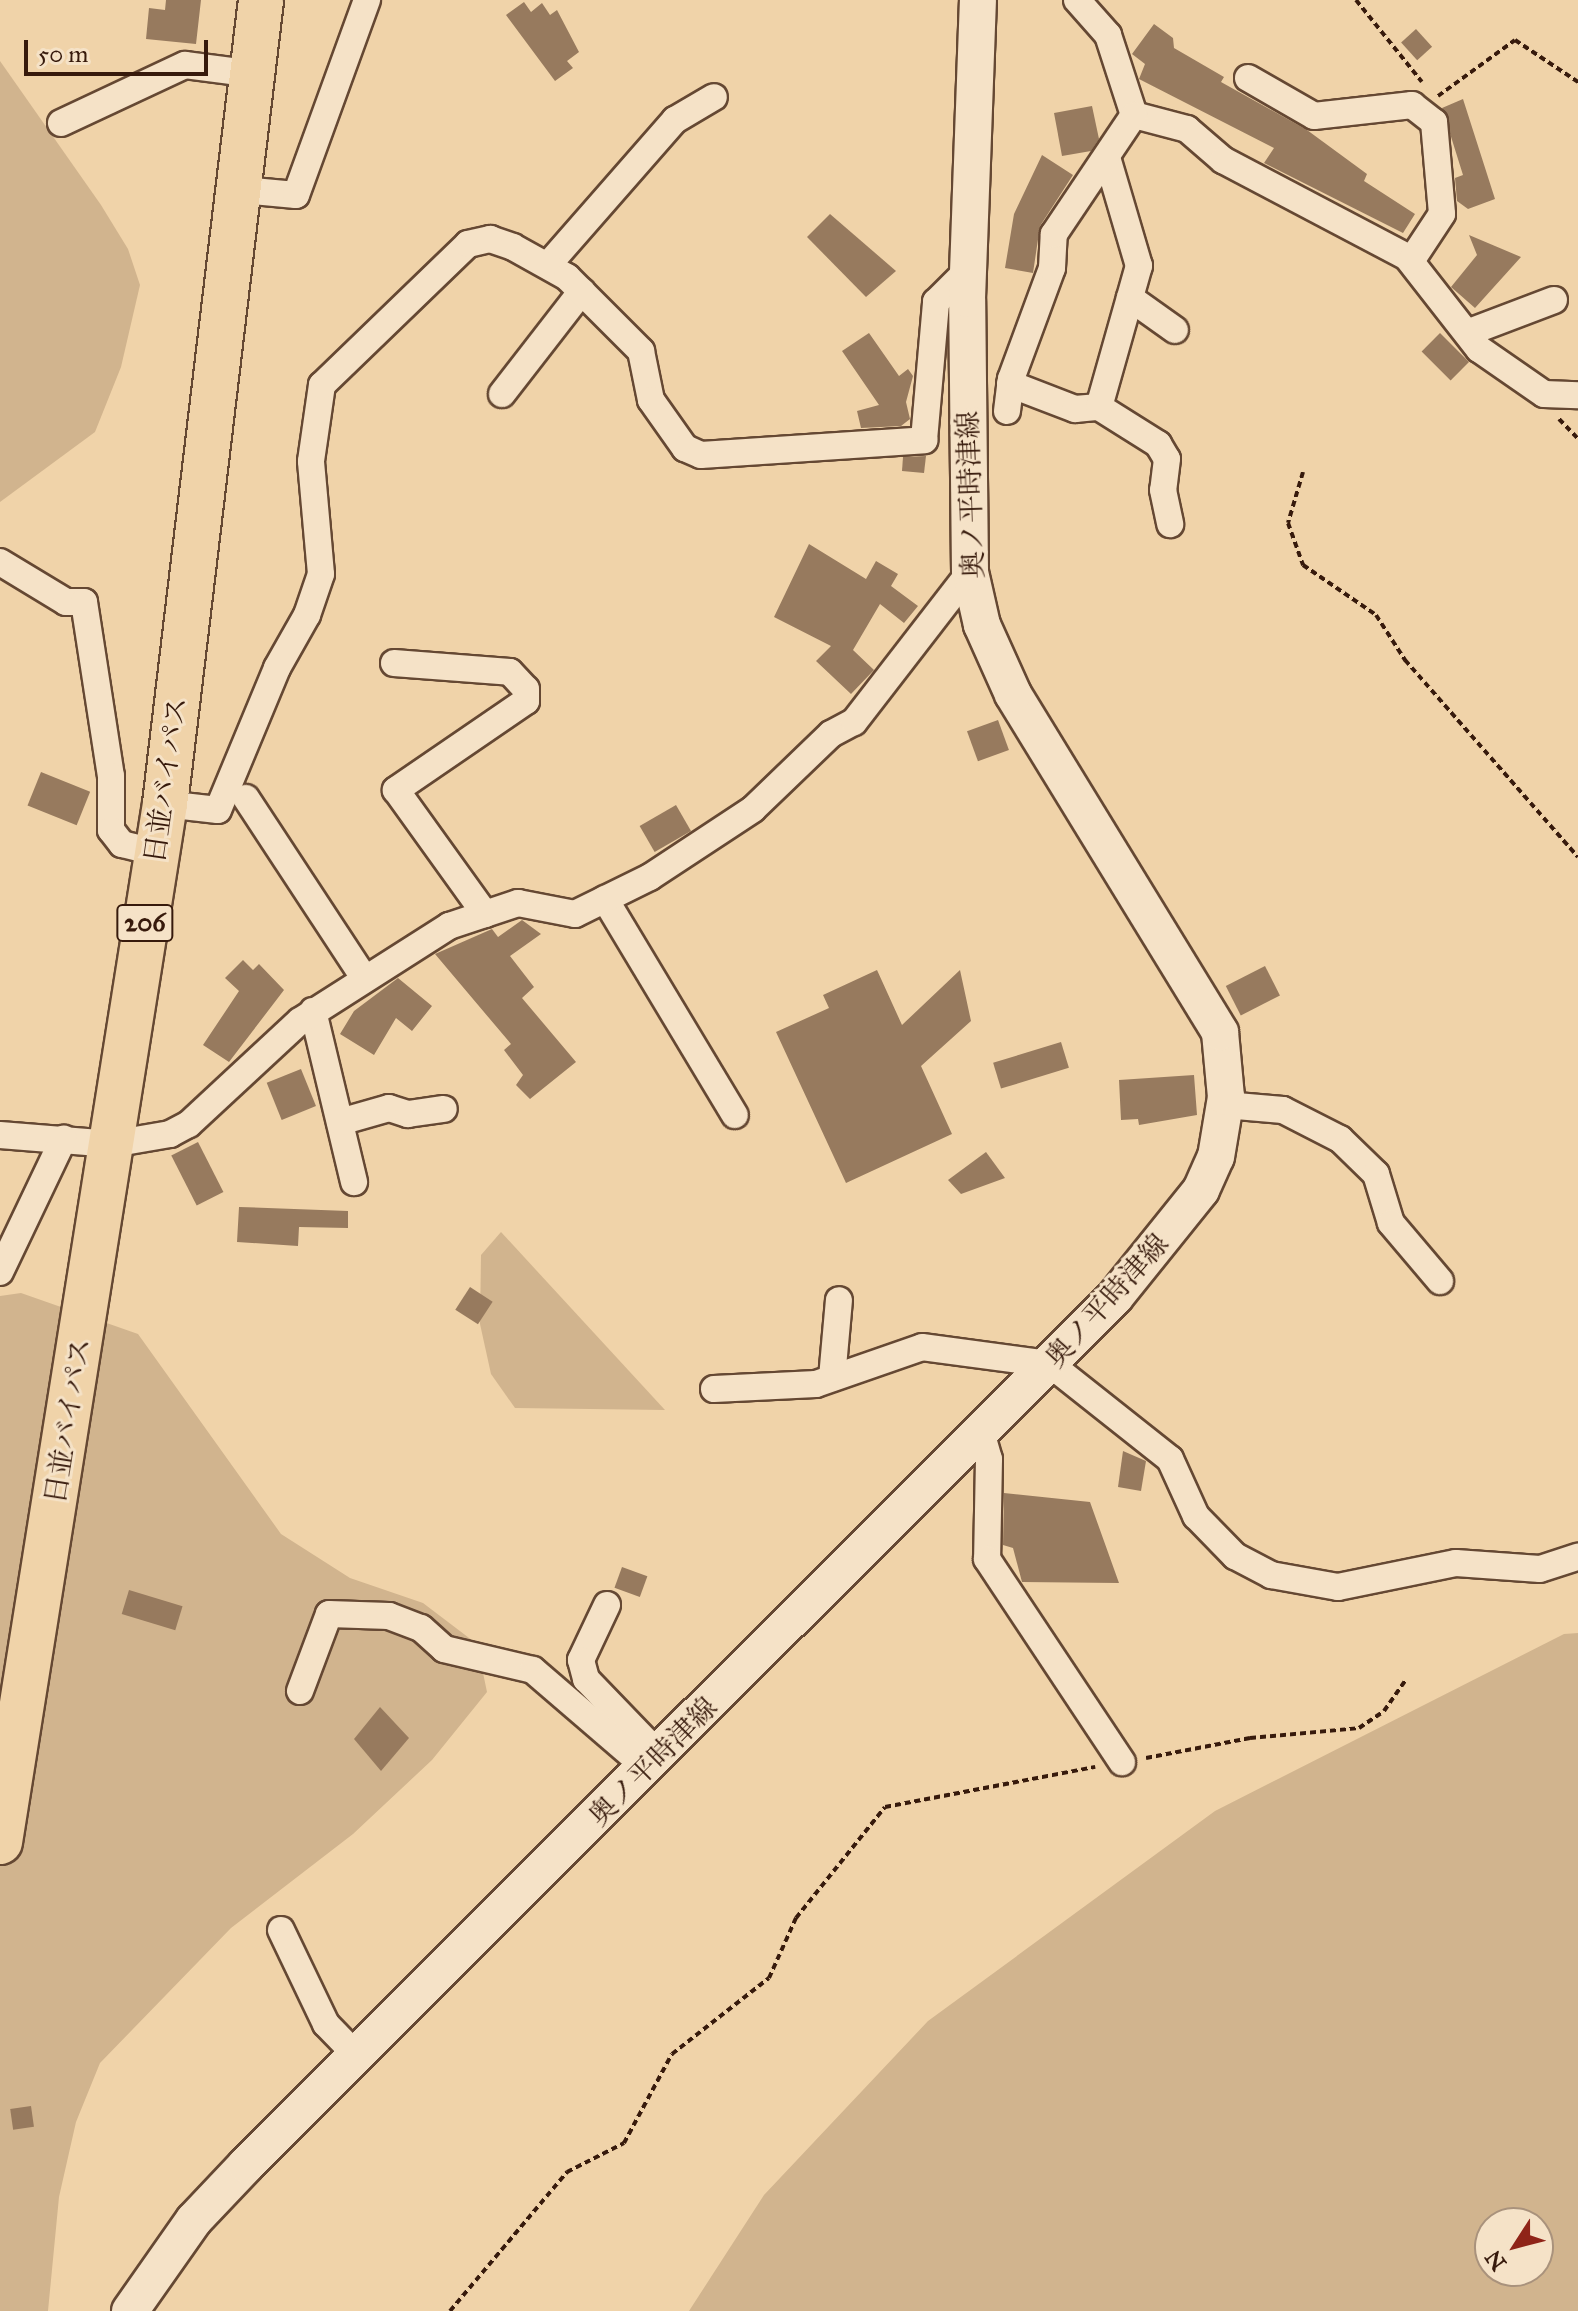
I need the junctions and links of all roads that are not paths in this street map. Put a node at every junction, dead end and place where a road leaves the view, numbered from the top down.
1 (261, 0) edge
2 (367, 0) edge
3 (978, 0) edge
4 (1077, 0) edge
5 (254, 74) junction
6 (1248, 78) dead end
7 (714, 97) dead end
8 (1134, 115) junction
9 (61, 123) dead end
10 (1107, 157) junction
11 (242, 190) junction
12 (1411, 261) junction
13 (548, 265) junction
14 (968, 270) junction
15 (582, 291) junction
16 (1130, 298) junction
17 (1554, 300) dead end
18 (1175, 330) dead end
19 (1467, 333) junction
20 (1010, 384) junction
21 (502, 394) dead end
22 (1578, 395) edge
23 (1099, 407) junction
24 (1007, 411) dead end
25 (1170, 524) dead end
26 (0, 562) edge
27 (970, 572) junction
28 (394, 663) dead end
29 (246, 798) dead end
30 (165, 804) junction
31 (155, 852) junction
32 (605, 899) junction
33 (485, 914) junction
34 (363, 976) junction
35 (313, 1011) junction
36 (1225, 1105) junction
37 (444, 1109) dead end
38 (735, 1115) dead end
39 (340, 1122) junction
40 (0, 1135) edge
41 (64, 1138) junction
42 (112, 1144) junction
43 (354, 1182) dead end
44 (0, 1272) edge
45 (1440, 1281) dead end
46 (839, 1300) dead end
47 (1050, 1364) junction
48 (832, 1378) junction
49 (714, 1389) dead end
50 (982, 1435) junction
51 (1578, 1557) edge
52 (607, 1605) dead end
53 (300, 1691) dead end
54 (653, 1762) junction
55 (1122, 1762) road end
56 (0, 1842) edge
57 (281, 1930) dead end
58 (357, 2056) junction
59 (130, 2311) edge

1 - 5 highway, 日並バイパス / 206
2 - 11 street
3 - 14 main road, 奥ノ平時津線
4 - 8 street
5 - 9 street
5 - 11 highway, 日並バイパス / 206
6 - 12 street
7 - 13 street
8 - 10 street
8 - 12 street
10 - 16 street
10 - 20 street
11 - 30 highway, 日並バイパス / 206
12 - 19 street
13 - 15 street
13 - 30 street
14 - 15 street
14 - 27 main road, 奥ノ平時津線
15 - 21 street
16 - 18 street
16 - 23 street
17 - 19 street
19 - 22 street
20 - 23 street
20 - 24 street
23 - 25 street
26 - 31 street
27 - 32 street
27 - 36 main road, 奥ノ平時津線
28 - 33 street
29 - 34 street
30 - 31 highway, 日並バイパス / 206
31 - 42 highway, 日並バイパス / 206
32 - 33 street
32 - 38 street
33 - 34 street
34 - 35 street
35 - 39 street
35 - 42 street
36 - 45 street
36 - 47 main road, 奥ノ平時津線
37 - 39 street
39 - 43 street
40 - 41 street
41 - 42 street
41 - 44 street
42 - 56 highway, 日並バイパス / 206
46 - 48 street
47 - 48 street
47 - 50 main road, 奥ノ平時津線
47 - 51 street
48 - 49 street
50 - 54 main road, 奥ノ平時津線
50 - 55 street
52 - 54 street
53 - 54 street
54 - 58 main road, 奥ノ平時津線
57 - 58 street
58 - 59 main road, 奥ノ平時津線

